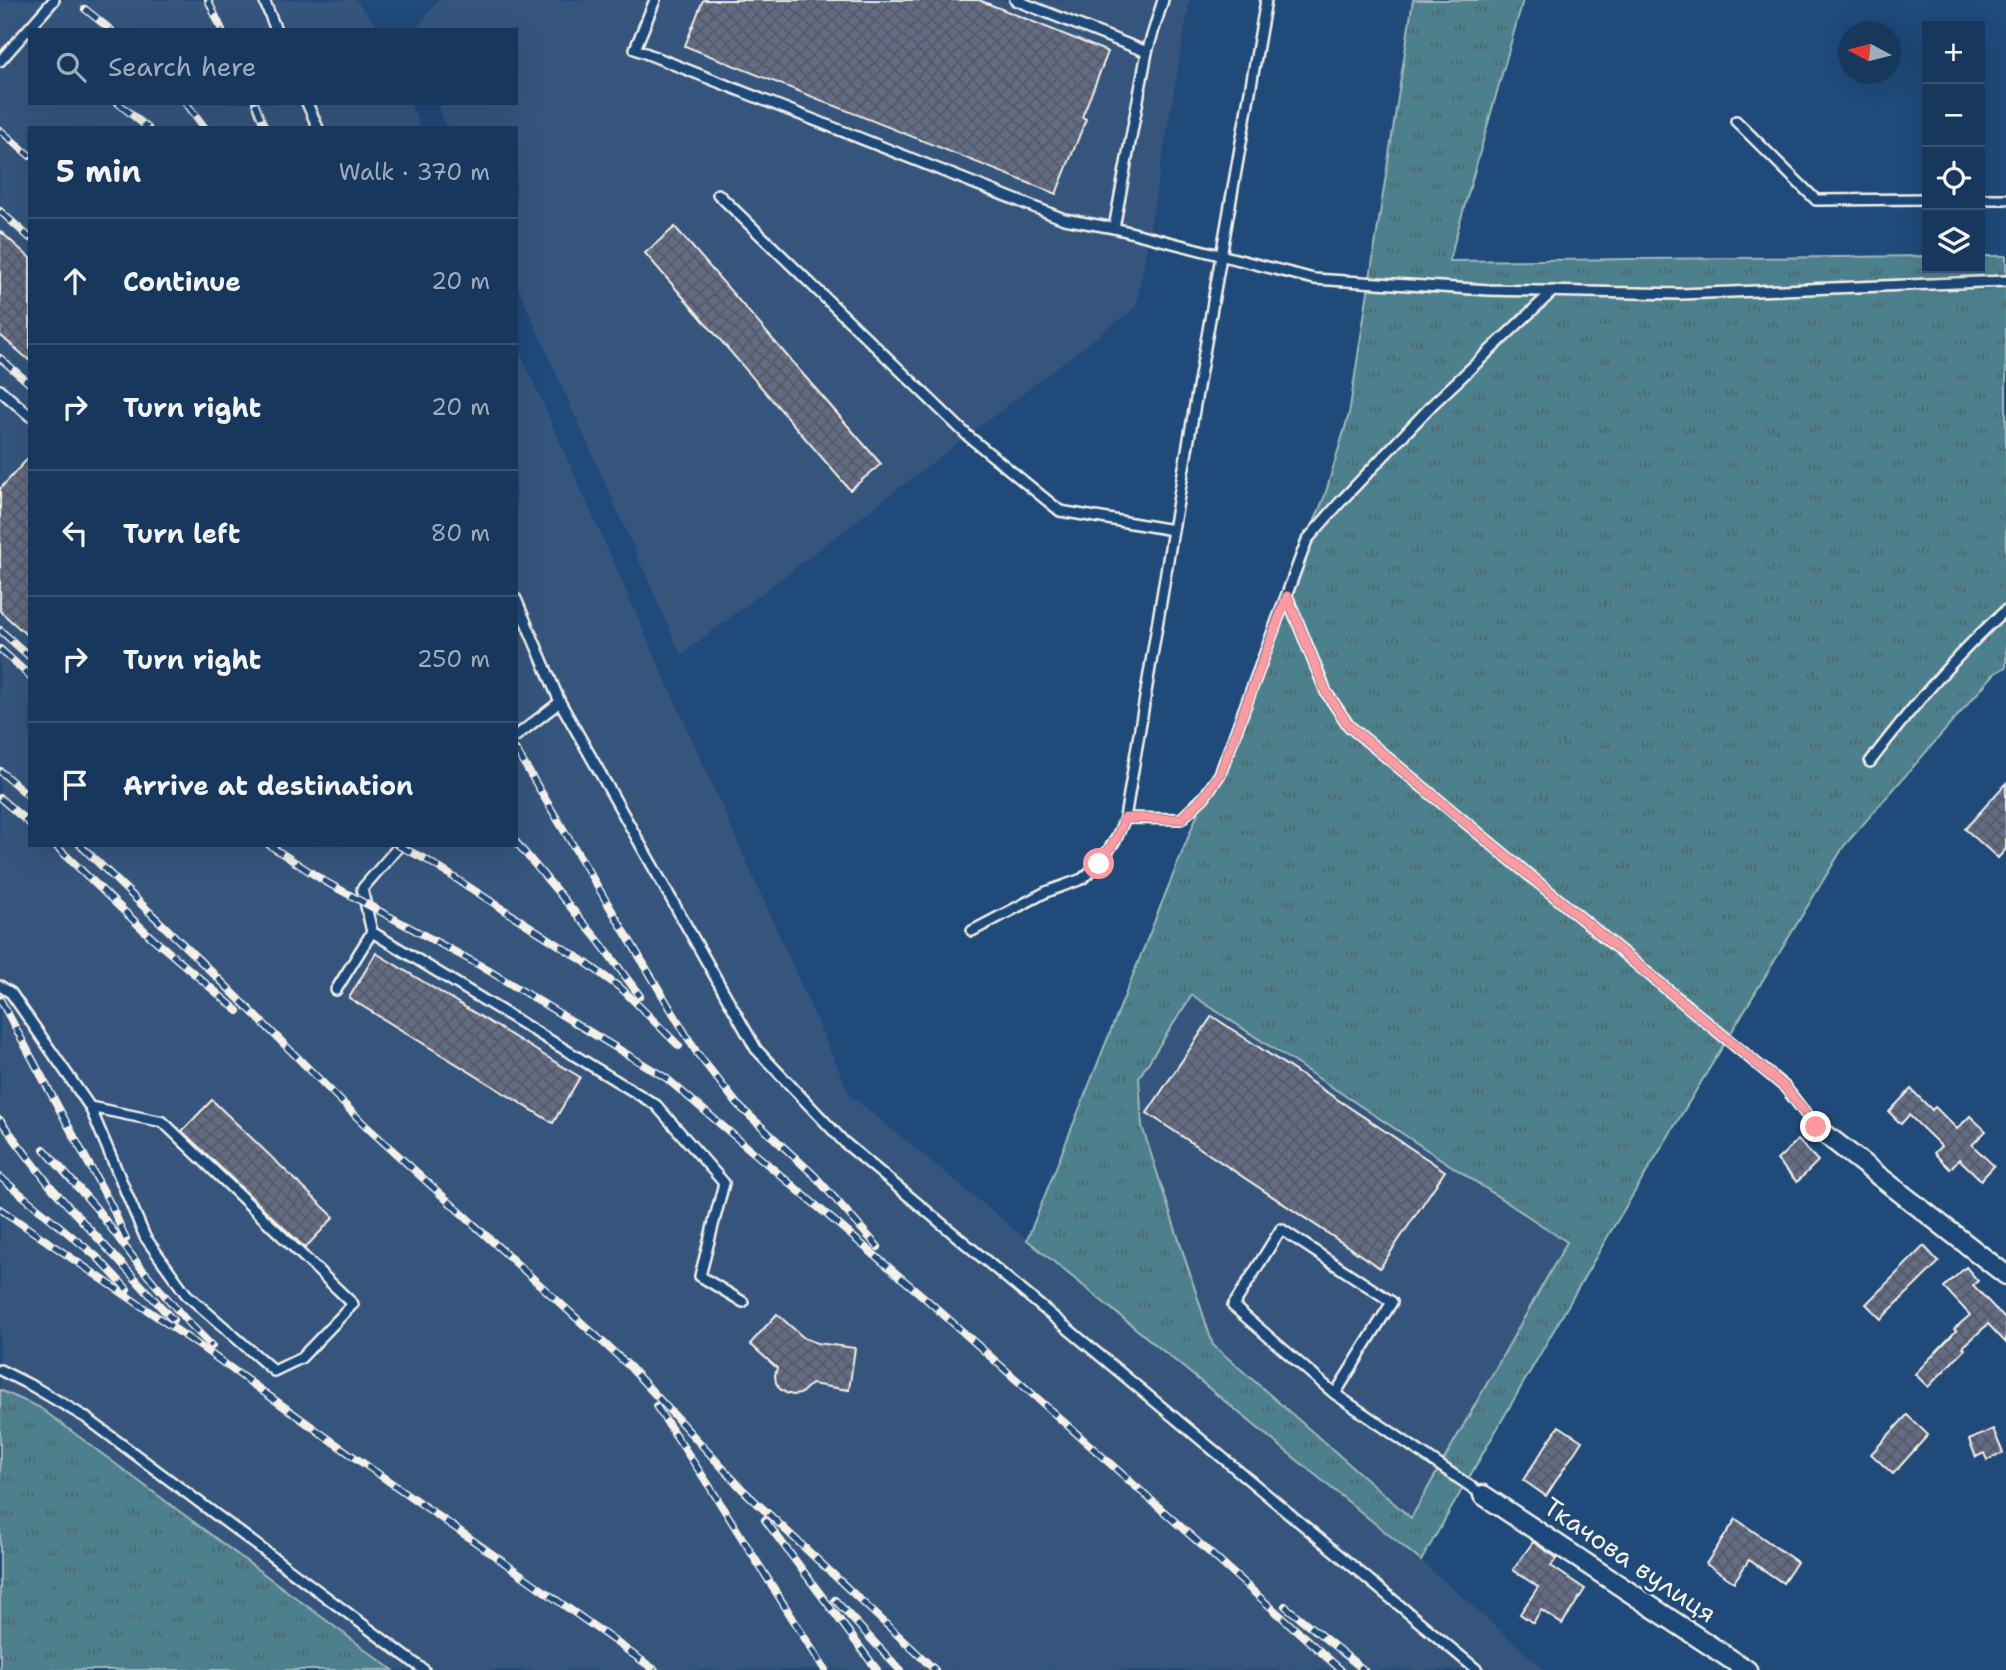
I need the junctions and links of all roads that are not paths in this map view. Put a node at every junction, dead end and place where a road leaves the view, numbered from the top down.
1 (54, 0) edge
2 (264, 0) edge
3 (655, 0) edge
4 (1015, 0) edge
5 (1163, 0) edge
6 (1266, 0) edge
7 (29, 28) edge
8 (275, 28) edge
9 (28, 29) edge
10 (1147, 52) junction
11 (0, 61) edge
12 (308, 105) edge
13 (1736, 121) dead end
14 (317, 126) edge
15 (718, 194) dead end
16 (1922, 199) edge
17 (1985, 199) edge
18 (2006, 199) edge
19 (1114, 228) junction
20 (1221, 255) junction
21 (2006, 281) edge
22 (1553, 291) junction
23 (0, 390) edge
24 (28, 414) edge
25 (1173, 530) junction
26 (1287, 596) junction
27 (518, 603) edge
28 (2006, 610) edge
29 (560, 702) junction
30 (518, 734) edge
31 (1870, 762) dead end
32 (1125, 818) junction
33 (398, 847) edge
34 (972, 931) dead end
35 (372, 932) junction
36 (0, 986) edge
37 (336, 990) dead end
38 (90, 1107) junction
39 (1816, 1127) joint
40 (2006, 1275) edge
41 (743, 1302) dead end
42 (0, 1370) edge
43 (1335, 1394) junction
44 (1483, 1495) joint
45 (424, 1670) edge
46 (1477, 1670) edge
47 (1747, 1670) edge

1 - 7 lane
2 - 8 lane
3 - 19 lane
4 - 10 lane
5 - 10 lane
6 - 20 lane
9 - 11 lane
10 - 19 lane
12 - 14 lane
13 - 16 lane
15 - 25 lane
17 - 18 lane
19 - 20 lane
20 - 22 lane
20 - 25 lane
21 - 22 lane
22 - 26 lane
23 - 24 lane
25 - 32 lane
26 - 32 lane
26 - 39 lane
27 - 29 lane
28 - 31 lane
29 - 30 lane
29 - 46 lane
32 - 34 lane
33 - 35 lane
35 - 37 lane
35 - 41 lane
36 - 38 lane
38 - 38 lane
39 - 40 street
42 - 45 lane
43 - 43 lane
43 - 44 lane
44 - 47 street, Ткачова вулиця

